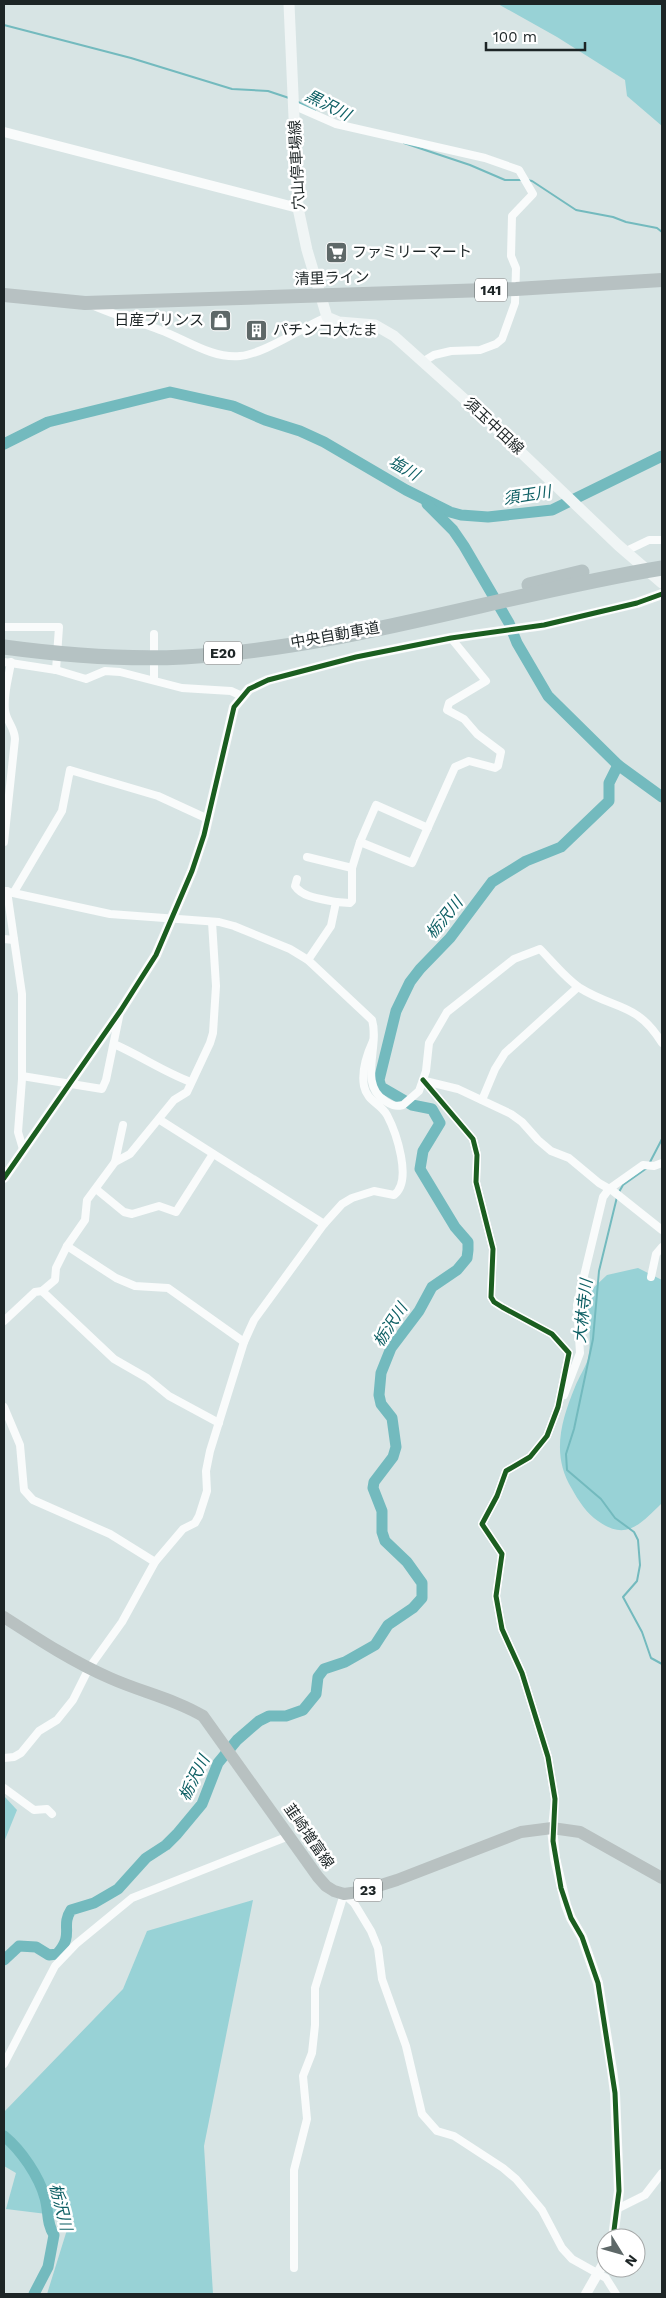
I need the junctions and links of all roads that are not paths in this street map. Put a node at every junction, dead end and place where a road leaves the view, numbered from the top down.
1 (289, 4) edge
2 (295, 106) junction
3 (4, 132) edge
4 (298, 208) junction
5 (662, 280) edge
6 (516, 289) junction
7 (4, 295) edge
8 (320, 295) junction
9 (85, 303) junction
10 (327, 318) junction
11 (427, 364) junction
12 (662, 540) edge
13 (631, 563) junction
14 (659, 568) edge
15 (662, 594) edge
16 (437, 610) junction
17 (4, 627) edge
18 (154, 634) dead end
19 (4, 637) edge
20 (454, 638) junction
21 (4, 647) edge
22 (8, 662) edge
23 (56, 667) junction
24 (154, 679) junction
25 (242, 696) junction
26 (208, 819) junction
27 (428, 828) junction
28 (4, 842) edge
29 (360, 842) junction
30 (307, 857) dead end
31 (352, 868) junction
32 (297, 879) dead end
33 (8, 891) edge
34 (336, 902) junction
35 (172, 919) junction
36 (212, 922) junction
37 (4, 939) edge
38 (14, 940) junction
39 (308, 960) junction
40 (578, 987) junction
41 (121, 1010) junction
42 (373, 1041) junction
43 (662, 1043) edge
44 (114, 1044) junction
45 (22, 1076) junction
46 (424, 1080) junction
47 (191, 1082) junction
48 (70, 1084) junction
49 (482, 1100) junction
50 (160, 1120) junction
51 (123, 1126) dead end
52 (23, 1150) junction
53 (214, 1154) junction
54 (115, 1162) junction
55 (662, 1163) edge
56 (4, 1178) edge
57 (96, 1189) junction
58 (611, 1190) junction
59 (324, 1224) junction
60 (662, 1230) edge
61 (67, 1246) junction
62 (662, 1247) edge
63 (651, 1277) dead end
64 (42, 1291) junction
65 (4, 1321) edge
66 (244, 1342) junction
67 (4, 1407) edge
68 (558, 1407) junction
69 (219, 1423) junction
70 (155, 1562) junction
71 (4, 1617) edge
72 (89, 1668) junction
73 (4, 1758) edge
74 (4, 1788) edge
75 (52, 1814) dead end
76 (552, 1828) junction
77 (289, 1836) junction
78 (662, 1878) edge
79 (344, 1894) junction
80 (4, 2064) edge
81 (662, 2173) edge
82 (618, 2208) junction
83 (615, 2228) edge
84 (294, 2268) dead end
85 (596, 2271) edge
86 (596, 2277) edge
87 (606, 2278) edge
88 (586, 2294) edge
89 (616, 2294) edge

1 - 2 main road, 穴山停車場線
2 - 4 main road, 穴山停車場線
2 - 6 street
3 - 4 street
4 - 8 main road, 穴山停車場線
5 - 6 highway, 清里ライン / 141
6 - 8 highway, 清里ライン / 141
6 - 11 street
7 - 9 highway, 清里ライン / 141
8 - 9 highway, 清里ライン / 141
8 - 10 main road
9 - 10 street
10 - 11 main road, 須玉中田線
11 - 13 main road, 須玉中田線
12 - 13 street
13 - 14 highway, 中央自動車道 / E20
13 - 14 main road, 須玉中田線
13 - 16 highway, 中央自動車道 / E20
15 - 20 street
16 - 19 highway, 中央自動車道 / E20
16 - 21 highway, 中央自動車道 / E20
17 - 23 street
18 - 24 street
20 - 25 street
20 - 27 street
22 - 23 street
22 - 28 street
23 - 24 street
24 - 25 street
25 - 26 street
26 - 33 street
26 - 35 street
27 - 29 street
27 - 29 street
29 - 31 street
30 - 31 street
31 - 34 street
32 - 34 street
33 - 35 street
33 - 38 street
34 - 39 street
35 - 36 street
35 - 41 street
36 - 39 street
36 - 47 street
37 - 38 street
38 - 45 street
39 - 42 street
40 - 43 street
40 - 46 street
40 - 49 street
41 - 44 street
41 - 48 street
42 - 46 street
42 - 59 street
44 - 47 street
44 - 48 street
45 - 48 street
45 - 52 street
46 - 49 street
46 - 68 street
47 - 50 street
48 - 52 street
49 - 58 street
50 - 53 street
50 - 54 street
51 - 54 street
52 - 56 street
53 - 57 street
53 - 59 street
54 - 57 street
55 - 58 street
57 - 61 street
58 - 60 street
58 - 68 street
59 - 66 street
61 - 64 street
61 - 66 street
62 - 63 street
64 - 65 street
64 - 69 street
66 - 69 street
67 - 70 street
68 - 76 street
69 - 70 street
70 - 72 street
71 - 72 main road, 韮崎増富線 / 23
72 - 73 street
72 - 77 main road, 韮崎増富線 / 23
74 - 75 street
76 - 78 main road, 23
76 - 79 main road, 23
76 - 82 street
77 - 79 main road, 韮崎増富線 / 23
77 - 80 street
79 - 84 street
79 - 85 street
81 - 82 street
82 - 83 street
86 - 88 street
87 - 89 street

